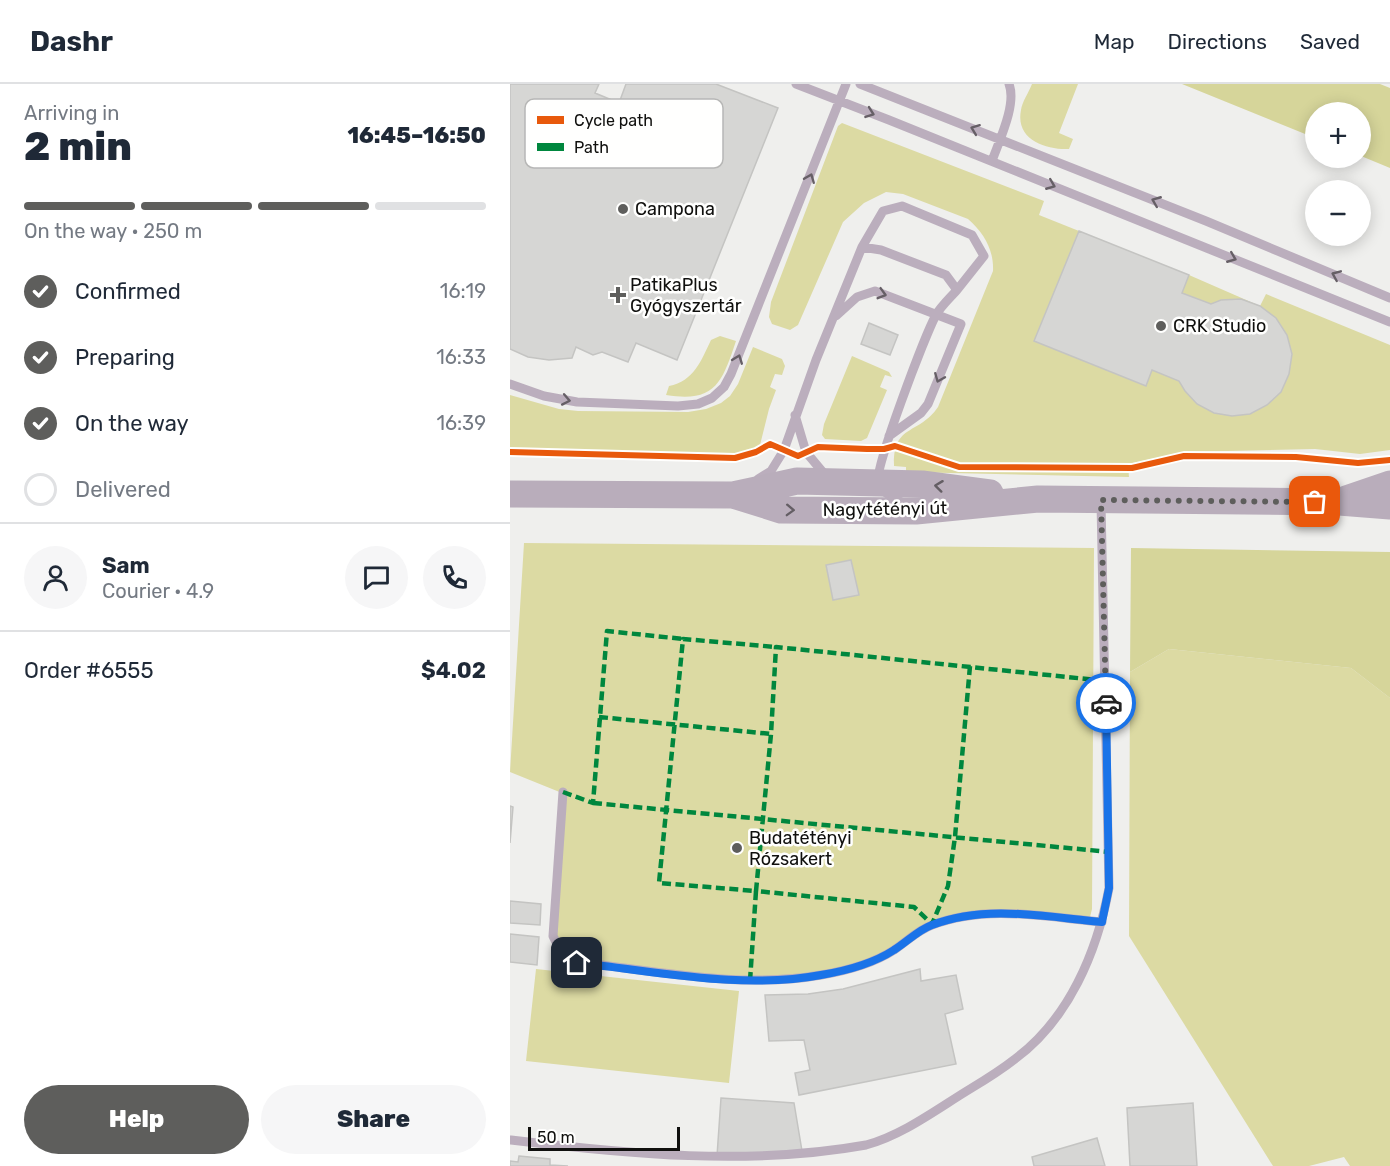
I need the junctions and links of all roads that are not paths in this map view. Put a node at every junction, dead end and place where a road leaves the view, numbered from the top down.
1 (796, 84) edge
2 (846, 84) edge
3 (860, 84) edge
4 (1009, 84) edge
5 (841, 102) junction
6 (1000, 139) junction
7 (992, 161) junction
8 (862, 247) junction
9 (957, 290) junction
10 (1390, 298) edge
11 (936, 314) junction
12 (834, 318) junction
13 (1390, 321) edge
14 (510, 384) edge
15 (795, 415) junction
16 (888, 437) junction
17 (831, 481) junction
18 (877, 483) junction
19 (1390, 483) edge
20 (510, 494) edge
21 (734, 495) junction
22 (1038, 499) junction
23 (1101, 500) junction
24 (1339, 502) junction
25 (1390, 506) edge
26 (916, 511) junction
27 (562, 792) dead end
28 (1102, 922) junction
29 (511, 1140) edge

1 - 5 lane
2 - 5 lane
6 -> 3 lane
4 - 6 lane
5 -> 7 lane
14 -> 5 lane
6 - 7 lane
10 -> 6 lane
7 -> 13 lane
8 - 9 lane
8 - 9 lane
8 - 12 lane
9 - 11 lane
12 -> 11 lane
11 - 16 lane
11 -> 16 lane
12 - 15 lane
15 - 17 lane
15 - 21 lane
16 - 18 lane
17 - 18 main road, Nagytétényi út
17 - 21 main road, Nagytétényi út
22 -> 18 main road, Nagytétényi út
18 - 26 lane
19 - 24 main road, Nagytétényi út
20 - 21 main road, Nagytétényi út
21 -> 26 main road, Nagytétényi út
22 - 23 main road, Nagytétényi út
22 - 26 main road, Nagytétényi út
23 - 24 main road, Nagytétényi út
23 - 28 lane
24 - 25 main road, Nagytétényi út
27 - 28 lane
28 - 29 lane

